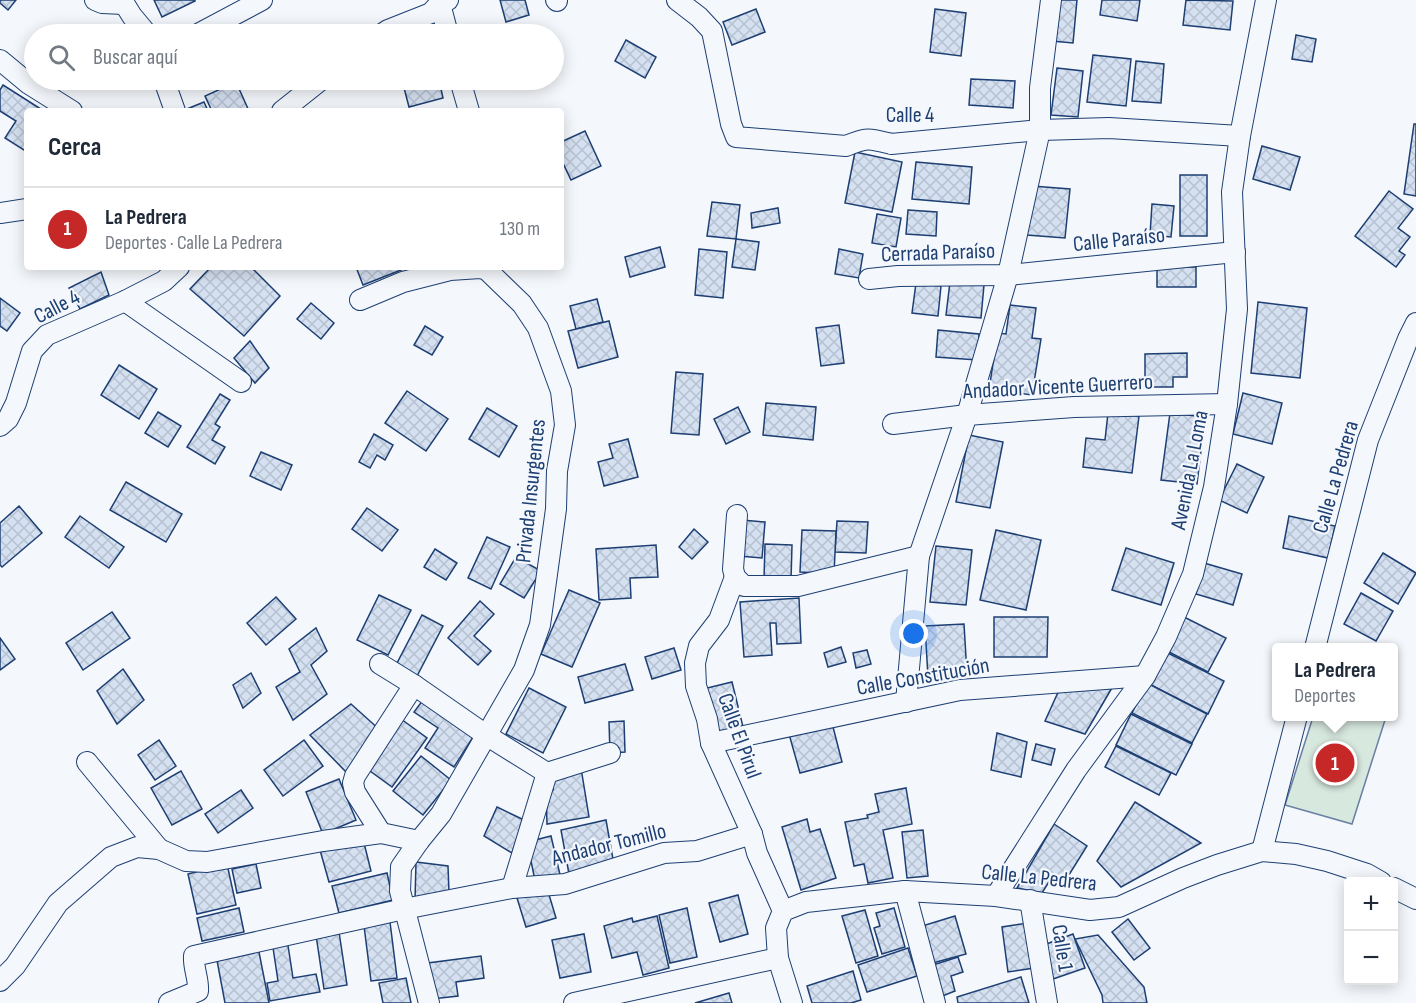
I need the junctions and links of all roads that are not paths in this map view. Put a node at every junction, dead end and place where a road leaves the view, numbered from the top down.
1 (95, 0) edge
2 (262, 0) edge
3 (677, 0) edge
4 (1051, 0) edge
5 (1266, 0) edge
6 (442, 1) edge
7 (123, 2) edge
8 (139, 24) edge
9 (217, 24) edge
10 (403, 24) edge
11 (446, 24) edge
12 (0, 60) edge
13 (24, 80) edge
14 (39, 90) edge
15 (168, 90) edge
16 (308, 90) edge
17 (463, 90) edge
18 (67, 108) edge
19 (174, 108) edge
20 (286, 108) edge
21 (468, 108) edge
22 (1040, 130) junction
23 (1240, 136) junction
24 (24, 209) edge
25 (0, 213) edge
26 (1235, 252) junction
27 (176, 270) edge
28 (450, 270) edge
29 (488, 270) edge
30 (1008, 275) junction
31 (869, 279) dead end
32 (360, 300) dead end
33 (124, 301) junction
34 (1416, 323) edge
35 (241, 382) dead end
36 (1227, 404) junction
37 (967, 415) junction
38 (893, 424) dead end
39 (0, 426) edge
40 (737, 515) dead end
41 (919, 556) junction
42 (735, 577) junction
43 (1316, 643) edge
44 (380, 664) dead end
45 (1145, 676) junction
46 (414, 685) junction
47 (906, 702) junction
48 (1296, 721) edge
49 (486, 735) junction
50 (711, 743) junction
51 (610, 753) dead end
52 (87, 762) dead end
53 (547, 773) junction
54 (381, 833) junction
55 (752, 834) junction
56 (419, 841) junction
57 (159, 849) junction
58 (1262, 851) junction
59 (1372, 877) edge
60 (512, 888) junction
61 (1398, 890) edge
62 (905, 891) junction
63 (996, 896) junction
64 (1416, 899) edge
65 (1030, 900) junction
66 (404, 909) junction
67 (783, 911) junction
68 (778, 958) junction
69 (0, 981) edge
70 (654, 995) edge
71 (168, 1003) edge
72 (429, 1003) edge
73 (574, 1003) edge
74 (792, 1003) edge
75 (935, 1003) edge
76 (1047, 1003) edge

1 - 7 street
2 - 9 street
3 - 22 street, Calle 4
4 - 22 street
5 - 23 street, Avenida La Loma
6 - 10 street
6 - 11 street
7 - 8 street
12 - 13 street
14 - 18 street
15 - 19 street
16 - 20 street
17 - 21 street
22 - 23 street, Calle 4
22 - 30 street
23 - 26 street, Avenida La Loma
24 - 25 street
26 - 30 street, Calle Paraíso
26 - 36 street, Avenida La Loma
27 - 33 street, Calle 4
28 - 32 street, Privada Insurgentes
29 - 49 street, Privada Insurgentes
30 - 31 street, Cerrada Paraíso
30 - 37 street
33 - 35 street
33 - 39 street, Calle 4
34 - 43 street, Calle La Pedrera
36 - 37 street, Andador Vicente Guerrero
36 - 45 street, Avenida La Loma
37 - 38 street, Andador Vicente Guerrero
37 - 41 street
40 - 42 street
41 - 42 street
41 - 47 street
42 - 50 street, Calle El Pirul
44 - 46 street
45 - 47 street, Calle Constitución
45 - 63 street, Avenida La Loma
46 - 49 street
46 - 54 street
47 - 50 street, Calle Constitución
48 - 58 street
49 - 53 street
49 - 56 street, Privada Insurgentes
50 - 55 street, Calle El Pirul
51 - 53 street
52 - 57 street
53 - 60 street
54 - 56 street
54 - 57 street
55 - 60 street, Andador Tomillo
55 - 67 street, Calle El Pirul
56 - 66 street, Privada Insurgentes
57 - 69 street
58 - 59 street
58 - 65 street, Calle La Pedrera
60 - 66 street, Andador Tomillo
61 - 64 street
62 - 63 street, Calle La Pedrera
62 - 67 street, Calle La Pedrera
62 - 75 street
63 - 65 street, Calle La Pedrera
65 - 76 street, Calle 1
66 - 71 street, Andador Tomillo
66 - 72 street, Privada Insurgentes
67 - 68 street
68 - 70 street
68 - 74 street
70 - 73 street

